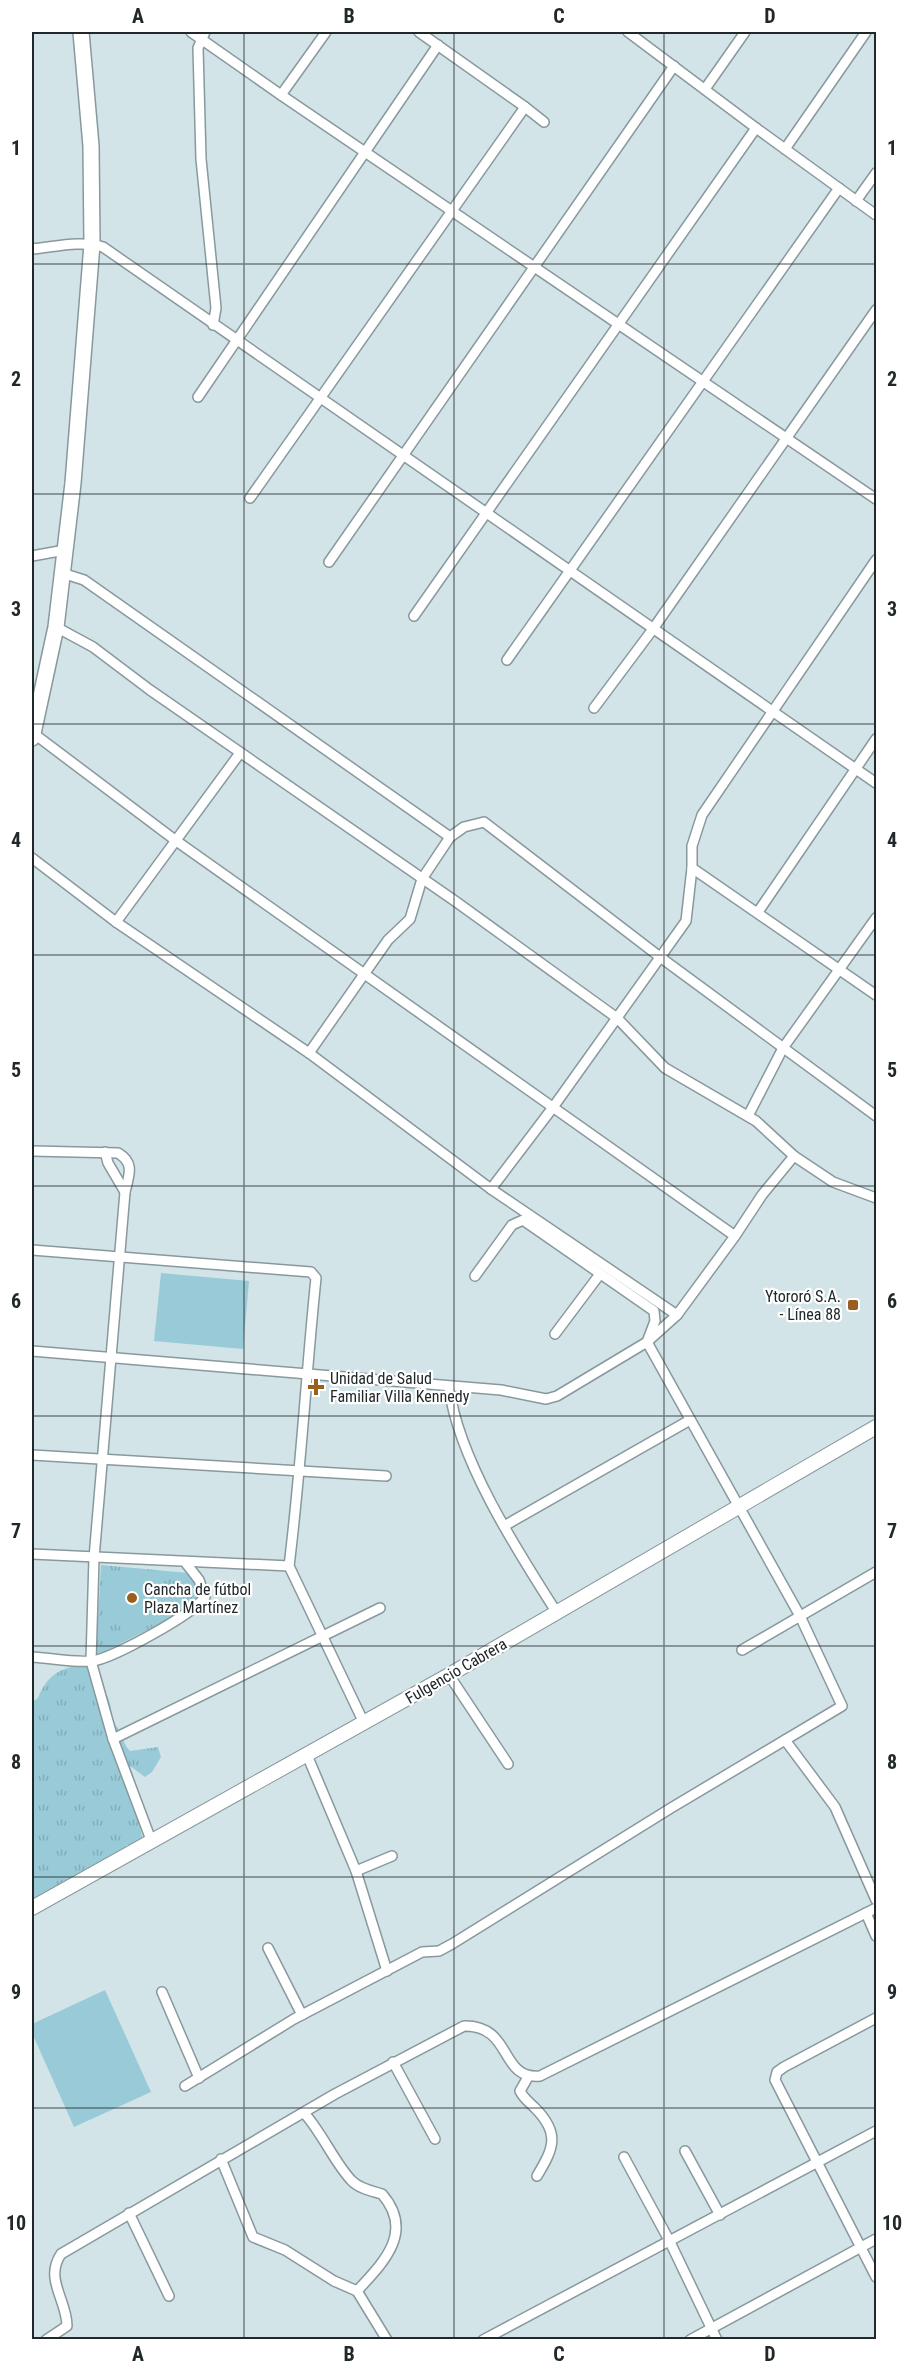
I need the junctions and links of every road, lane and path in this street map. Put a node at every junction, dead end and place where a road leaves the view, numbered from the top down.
1 (81, 32) edge
2 (191, 32) edge
3 (326, 32) edge
4 (418, 32) edge
5 (628, 32) edge
6 (746, 32) edge
7 (866, 32) edge
8 (202, 35) edge
9 (438, 45) junction
10 (674, 66) junction
11 (705, 89) junction
12 (281, 95) junction
13 (525, 107) junction
14 (544, 122) dead end
15 (756, 128) junction
16 (785, 149) junction
17 (364, 152) junction
18 (876, 173) edge
19 (839, 188) junction
20 (856, 201) junction
21 (452, 210) junction
22 (876, 215) edge
23 (92, 244) junction
24 (32, 249) edge
25 (533, 266) junction
26 (876, 310) edge
27 (617, 324) junction
28 (213, 325) junction
29 (236, 340) junction
30 (701, 381) junction
31 (198, 397) dead end
32 (319, 397) junction
33 (785, 437) junction
34 (403, 457) junction
35 (250, 498) dead end
36 (876, 499) edge
37 (485, 514) junction
38 (65, 550) junction
39 (32, 556) edge
40 (876, 560) edge
41 (329, 562) dead end
42 (62, 573) junction
43 (570, 573) junction
44 (414, 616) dead end
45 (56, 627) junction
46 (653, 629) junction
47 (507, 660) dead end
48 (594, 708) dead end
49 (772, 711) junction
50 (33, 731) edge
51 (876, 739) edge
52 (240, 753) junction
53 (856, 769) junction
54 (876, 783) edge
55 (450, 837) junction
56 (175, 840) junction
57 (32, 858) edge
58 (692, 868) junction
59 (422, 879) junction
60 (758, 912) junction
61 (876, 918) edge
62 (116, 922) junction
63 (660, 957) junction
64 (840, 970) junction
65 (364, 975) junction
66 (876, 995) edge
67 (617, 1018) junction
68 (783, 1048) junction
69 (309, 1053) junction
70 (554, 1106) junction
71 (748, 1116) junction
72 (876, 1116) edge
73 (32, 1151) edge
74 (105, 1152) junction
75 (794, 1156) junction
76 (491, 1189) junction
77 (125, 1191) junction
78 (876, 1198) edge
79 (735, 1236) junction
80 (32, 1250) edge
81 (120, 1259) junction
82 (600, 1274) junction
83 (475, 1276) dead end
84 (677, 1315) junction
85 (555, 1334) dead end
86 (647, 1342) junction
87 (32, 1351) edge
88 (111, 1359) junction
89 (306, 1376) junction
90 (449, 1387) junction
91 (690, 1419) junction
92 (876, 1426) edge
93 (32, 1455) edge
94 (102, 1461) junction
95 (301, 1473) junction
96 (386, 1476) dead end
97 (739, 1509) junction
98 (504, 1526) junction
99 (32, 1554) edge
100 (94, 1558) junction
101 (185, 1562) junction
102 (289, 1566) junction
103 (876, 1572) edge
104 (380, 1608) dead end
105 (556, 1614) junction
106 (800, 1616) junction
107 (321, 1637) junction
108 (742, 1650) dead end
109 (32, 1657) edge
110 (91, 1661) junction
111 (449, 1675) junction
112 (364, 1723) junction
113 (113, 1738) junction
114 (785, 1740) junction
115 (307, 1755) junction
116 (508, 1764) dead end
117 (150, 1840) junction
118 (392, 1856) dead end
119 (356, 1871) junction
120 (876, 1900) edge
121 (32, 1908) edge
122 (876, 1908) edge
123 (866, 1913) junction
124 (876, 1936) edge
125 (268, 1948) dead end
126 (387, 1971) junction
127 (162, 1992) dead end
128 (302, 2015) junction
129 (876, 2018) edge
130 (393, 2062) junction
131 (528, 2077) junction
132 (199, 2078) junction
133 (185, 2086) dead end
134 (305, 2114) junction
135 (876, 2131) edge
136 (435, 2139) dead end
137 (685, 2151) dead end
138 (624, 2157) dead end
139 (221, 2159) junction
140 (818, 2162) junction
141 (537, 2176) dead end
142 (129, 2213) junction
143 (720, 2215) junction
144 (876, 2239) edge
145 (670, 2242) junction
146 (861, 2247) junction
147 (876, 2277) edge
148 (357, 2291) junction
149 (169, 2296) dead end
150 (711, 2328) junction
151 (46, 2340) edge
152 (387, 2340) edge
153 (483, 2340) edge
154 (690, 2340) edge
155 (717, 2340) edge

1 - 23 main road
2 - 8 street
3 - 12 street
4 - 9 street
5 - 10 street
6 - 11 street
7 - 16 street
8 - 12 street
8 - 28 street
9 - 13 street
9 - 17 street
10 - 11 street
10 - 25 street
11 - 15 street
12 - 17 street
13 - 14 street
13 - 21 street
15 - 16 street
15 - 27 street
16 - 19 street
17 - 21 street
17 - 29 street
18 - 20 street
19 - 20 street
19 - 30 street
20 - 22 street
21 - 25 street
21 - 32 street
23 - 24 street
23 - 28 street
23 - 38 main road
25 - 27 street
25 - 34 street
26 - 33 street
27 - 30 street
27 - 37 street
28 - 29 street
29 - 31 street
29 - 32 street
30 - 33 street
30 - 43 street
32 - 34 street
32 - 35 street
33 - 36 street
33 - 46 street
34 - 37 street
34 - 41 street
37 - 43 street
37 - 44 street
38 - 39 street
38 - 42 main road
40 - 49 street
42 - 45 main road
42 - 55 street
43 - 46 street
43 - 47 street
45 - 50 main road
45 - 52 street
46 - 48 street
46 - 49 street
49 - 53 street
49 - 58 street
50 - 56 street
51 - 53 street
52 - 56 street
52 - 59 street
53 - 54 street
53 - 60 street
55 - 59 street
55 - 63 street
56 - 62 street
56 - 65 street
57 - 62 street
58 - 60 street
58 - 63 street
59 - 65 street
59 - 67 street
60 - 64 street
61 - 64 street
62 - 69 street
63 - 67 street
63 - 68 street
64 - 66 street
64 - 68 street
65 - 69 street
65 - 70 street
67 - 70 street
67 - 71 street
68 - 71 street
68 - 72 street
69 - 76 street
70 - 76 street
70 - 79 street
71 - 75 street
73 - 74 street
74 - 77 street
74 - 77 street
75 - 78 street
75 - 79 street
76 - 84 street
77 - 81 street
79 - 84 street
80 - 81 street
81 - 88 street
81 - 89 street
82 - 83 street
82 - 85 street
82 - 86 street
84 - 86 street
86 - 90 street
86 - 91 street
87 - 88 street
88 - 89 street
88 - 94 street
89 - 90 street
89 - 95 street
90 - 98 street
91 - 97 street
91 - 98 street
92 - 97 main road, Fulgencio Cabrera
93 - 94 street
94 - 95 street
94 - 100 street
95 - 96 street
95 - 102 street
97 - 105 main road, Fulgencio Cabrera
97 - 106 street
98 - 105 street
99 - 100 street
100 - 101 street
100 - 110 street
101 - 102 street
101 - 110 street
102 - 107 street
103 - 106 street
104 - 107 street
105 - 111 main road, Fulgencio Cabrera
106 - 108 street
106 - 114 street
107 - 112 street
107 - 113 street
109 - 110 street
110 - 113 street
111 - 112 main road, Fulgencio Cabrera
111 - 116 street
112 - 115 main road, Fulgencio Cabrera
113 - 117 street
114 - 120 street
114 - 126 street
115 - 117 main road, Fulgencio Cabrera
115 - 119 street
117 - 121 main road, Fulgencio Cabrera
118 - 119 street
119 - 126 street
122 - 123 street
123 - 124 street
123 - 131 street
125 - 128 street
126 - 128 street
127 - 132 street
128 - 132 street
129 - 140 street
130 - 131 street
130 - 134 street
130 - 136 street
131 - 141 street
132 - 133 street
134 - 139 street
134 - 148 street
135 - 140 street
137 - 143 street
138 - 145 street
139 - 142 street
139 - 148 street
140 - 143 street
140 - 146 street
142 - 149 street
142 - 151 street
143 - 145 street
144 - 146 street
145 - 150 street
145 - 153 street
146 - 147 street
146 - 150 street
148 - 152 street
150 - 154 street
150 - 155 street

